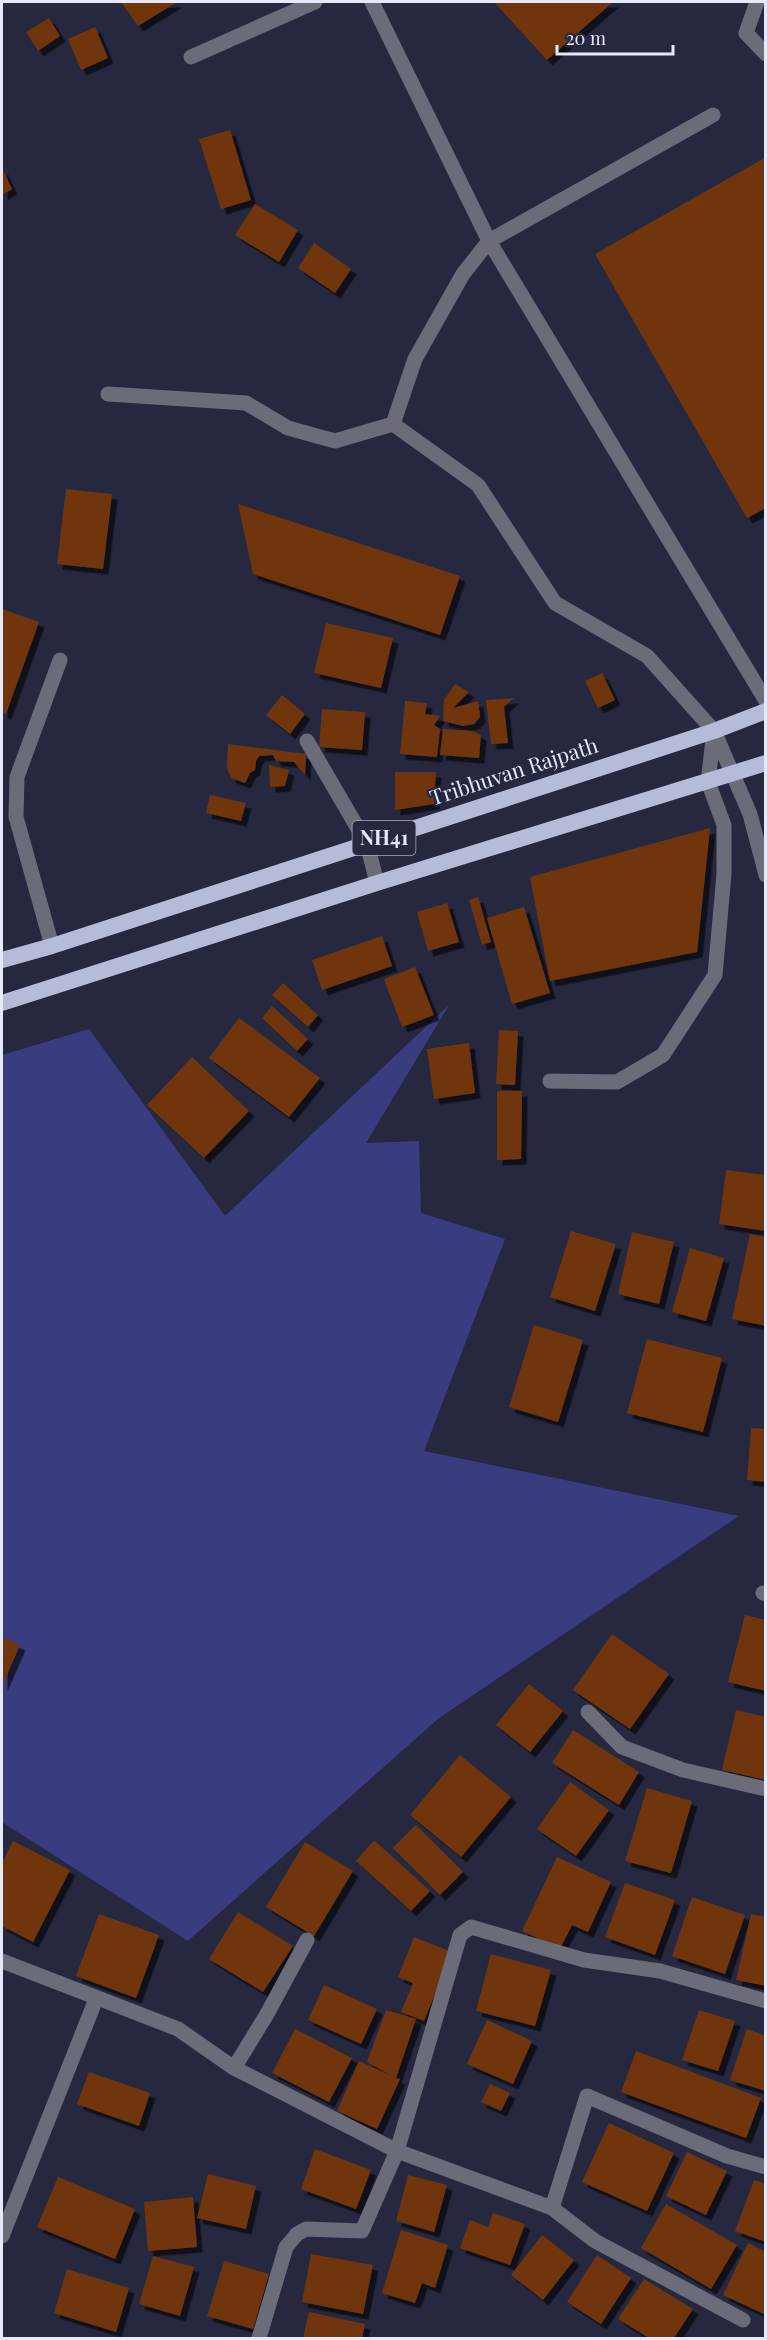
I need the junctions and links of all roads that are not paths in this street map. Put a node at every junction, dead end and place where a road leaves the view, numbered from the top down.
1 (315, 2) edge
2 (372, 2) edge
3 (757, 2) edge
4 (765, 54) edge
5 (191, 57) dead end
6 (713, 116) dead end
7 (489, 241) junction
8 (108, 394) dead end
9 (393, 424) junction
10 (60, 660) dead end
11 (765, 701) edge
12 (765, 711) edge
13 (714, 731) junction
14 (308, 741) dead end
15 (765, 763) edge
16 (732, 772) junction
17 (708, 782) junction
18 (367, 844) junction
19 (765, 875) edge
20 (377, 883) junction
21 (52, 946) junction
22 (2, 960) edge
23 (2, 1003) edge
24 (550, 1081) dead end
25 (588, 1712) dead end
26 (765, 1789) edge
27 (307, 1940) dead end
28 (2, 1961) edge
29 (96, 1999) junction
30 (765, 2001) edge
31 (234, 2068) junction
32 (397, 2151) junction
33 (765, 2167) edge
34 (552, 2208) junction
35 (2, 2236) edge
36 (743, 2320) dead end
37 (259, 2338) edge

1 - 5 street
2 - 7 street
3 - 4 street
6 - 7 street
7 - 9 street
7 - 11 street
8 - 9 street
9 - 13 street
10 - 21 street
12 - 13 highway, Tribhuvan Rajpath / NH41
13 - 16 street
13 - 17 street
13 - 18 highway, Tribhuvan Rajpath / NH41
14 - 18 street
15 - 16 highway, NH41
16 - 17 highway, NH41
16 - 19 street
17 - 20 highway, NH41
17 - 24 street
18 - 20 street
18 - 21 highway, Tribhuvan Rajpath / NH41
20 - 23 highway, NH41
21 - 22 highway, Tribhuvan Rajpath / NH41
25 - 26 street
27 - 31 street
28 - 29 street
29 - 31 street
29 - 35 street
30 - 32 street
31 - 32 street
32 - 34 street
32 - 37 street
33 - 34 street
34 - 36 street

